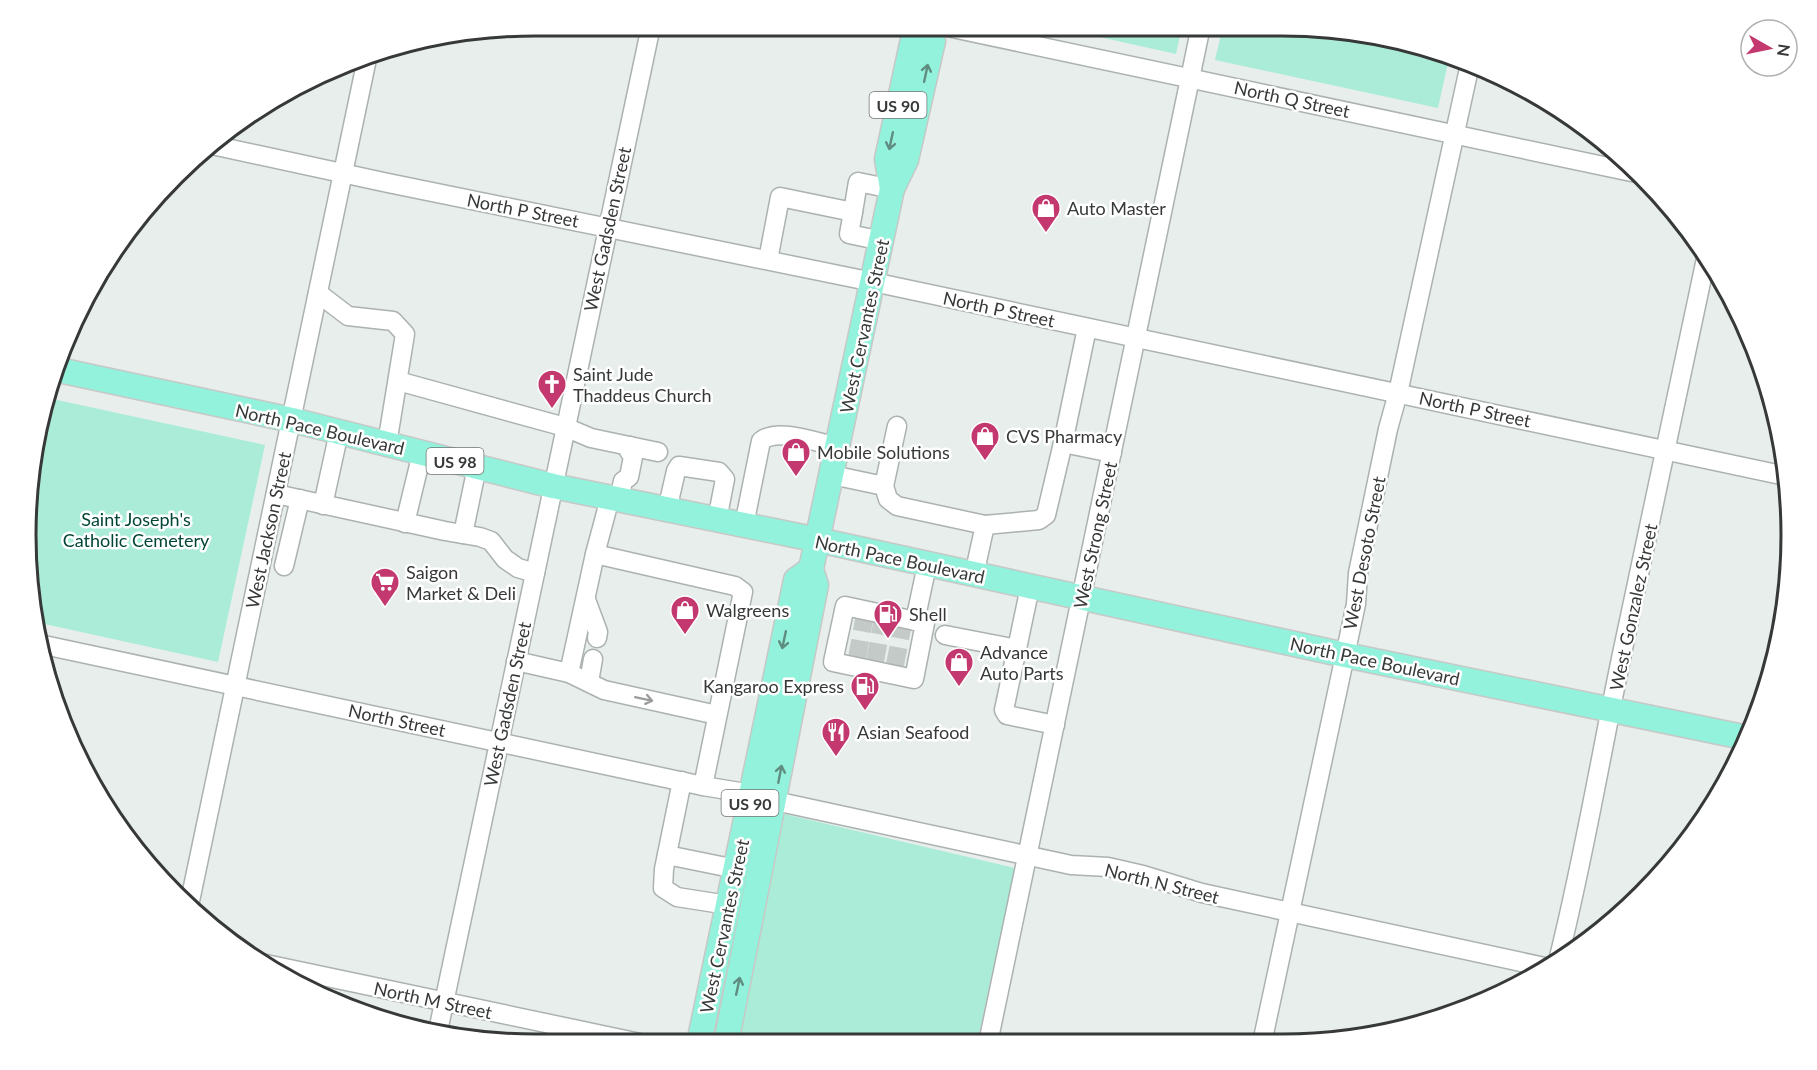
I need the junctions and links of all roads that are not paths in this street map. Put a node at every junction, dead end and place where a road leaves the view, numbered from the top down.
1 (649, 36) edge
2 (931, 36) edge
3 (992, 36) edge
4 (1199, 36) edge
5 (366, 66) edge
6 (1468, 72) edge
7 (1191, 77) junction
8 (1455, 135) junction
9 (221, 147) edge
10 (1622, 170) edge
11 (343, 173) junction
12 (892, 189) junction
13 (853, 212) junction
14 (608, 227) junction
15 (882, 241) junction
16 (768, 260) junction
17 (1704, 269) edge
18 (873, 282) junction
19 (318, 294) junction
20 (1087, 328) junction
21 (1136, 338) junction
22 (64, 371) edge
23 (398, 381) junction
24 (1398, 393) junction
25 (292, 420) junction
26 (897, 426) dead end
27 (565, 427) junction
28 (339, 432) junction
29 (1063, 443) junction
30 (387, 444) junction
31 (838, 447) junction
32 (629, 449) junction
33 (1665, 451) junction
34 (658, 452) dead end
35 (422, 453) junction
36 (1112, 453) junction
37 (477, 467) junction
38 (1777, 474) edge
39 (832, 476) junction
40 (553, 486) junction
41 (884, 486) junction
42 (617, 493) junction
43 (276, 494) junction
44 (300, 499) junction
45 (323, 505) junction
46 (668, 510) junction
47 (717, 520) junction
48 (405, 523) junction
49 (744, 525) junction
50 (985, 525) junction
51 (464, 534) junction
52 (818, 540) junction
53 (595, 554) junction
54 (927, 565) junction
55 (284, 566) dead end
56 (811, 569) junction
57 (535, 573) junction
58 (974, 575) junction
59 (1030, 587) junction
60 (1081, 598) junction
61 (586, 600) junction
62 (907, 622) junction
63 (945, 634) dead end
64 (597, 638) dead end
65 (49, 646) edge
66 (1017, 649) junction
67 (1345, 655) junction
68 (802, 656) junction
69 (593, 659) dead end
70 (516, 662) junction
71 (833, 662) junction
72 (569, 673) junction
73 (589, 682) junction
74 (235, 685) junction
75 (1611, 709) junction
76 (717, 715) junction
77 (1055, 725) junction
78 (1739, 736) edge
79 (499, 742) junction
80 (682, 781) junction
81 (704, 786) junction
82 (752, 794) junction
83 (775, 801) junction
84 (667, 855) junction
85 (1028, 855) junction
86 (736, 868) junction
87 (191, 896) edge
88 (728, 905) junction
89 (1290, 912) junction
90 (1561, 948) edge
91 (1535, 965) edge
92 (288, 969) edge
93 (444, 1002) junction
94 (439, 1024) edge
95 (597, 1034) edge
96 (701, 1034) edge
97 (728, 1034) edge
98 (990, 1034) edge
99 (1264, 1034) edge

1 - 14 street, West Gadsden Street
2 - 12 main road, West Cervantes Street / US 90
3 - 7 street, North Q Street
4 - 7 street, West Strong Street
5 - 11 street, West Jackson Street
6 - 8 street, West Desoto Street
7 - 8 street, North Q Street
7 - 21 street, West Strong Street
8 - 10 street, North Q Street
8 - 24 street, West Desoto Street
9 - 11 street, North P Street
11 - 14 street, North P Street
11 - 19 street, West Jackson Street
12 - 13 street
12 - 15 main road, West Cervantes Street / US 90
13 - 15 street
13 - 16 street
14 - 16 street, North P Street
14 - 27 street, West Gadsden Street
15 - 18 main road, West Cervantes Street / US 90
16 - 18 street, North P Street
17 - 33 street, West Gonzalez Street
18 - 20 street, North P Street
18 - 31 main road, West Cervantes Street / US 90
19 - 23 street
19 - 25 street, West Jackson Street
20 - 21 street, North P Street
20 - 29 street
21 - 24 street, North P Street
21 - 36 street, West Strong Street
22 - 25 main road, North Pace Boulevard / US 98
23 - 27 street
23 - 30 street
24 - 33 street, North P Street
24 - 67 street, West Desoto Street
25 - 28 main road, North Pace Boulevard / US 98
25 - 43 street, West Jackson Street
26 - 41 street
27 - 32 street
27 - 40 street, West Gadsden Street
28 - 30 main road, North Pace Boulevard / US 98
28 - 45 street
29 - 36 street
29 - 50 street
30 - 35 main road, North Pace Boulevard / US 98
31 - 39 main road, West Cervantes Street / US 90
31 - 49 street
32 - 34 street
32 - 42 street
33 - 38 street, North P Street
33 - 75 street, West Gonzalez Street
35 - 37 main road, North Pace Boulevard / US 98
35 - 48 street
36 - 60 street, West Strong Street
37 - 40 main road, North Pace Boulevard / US 98
37 - 51 street
39 - 41 street
39 - 52 main road, West Cervantes Street / US 90
40 - 42 main road, North Pace Boulevard / US 98
40 - 57 street, West Gadsden Street
41 - 50 street
42 - 46 main road, North Pace Boulevard / US 98
42 - 53 street
43 - 44 street
43 - 74 street, West Jackson Street
44 - 45 street
44 - 55 street
45 - 48 street
46 - 47 main road, North Pace Boulevard / US 98
46 - 47 street
47 - 49 main road, North Pace Boulevard / US 98
48 - 51 street
49 - 52 main road, North Pace Boulevard / US 98
50 - 58 street
51 - 57 street
52 - 54 main road, North Pace Boulevard
52 - 56 main road, West Cervantes Street / US 90
53 - 61 street
53 - 76 street
54 - 58 main road, North Pace Boulevard
54 - 62 street
56 - 68 main road, West Cervantes Street / US 90
56 -> 82 main road, West Cervantes Street / US 90
57 - 70 street, West Gadsden Street
58 - 59 main road, North Pace Boulevard
59 - 60 main road, North Pace Boulevard
59 - 66 street
60 - 67 main road, North Pace Boulevard
60 - 77 street, West Strong Street
61 - 64 street
61 - 72 street
62 - 71 street
62 - 71 street
63 - 66 street
65 - 74 street, North Street
66 - 77 street
67 - 75 main road, North Pace Boulevard
67 - 89 street, West Desoto Street
68 - 71 street
83 -> 68 main road, West Cervantes Street / US 90
69 - 73 street
70 - 72 street
70 - 79 street, West Gadsden Street
72 - 73 street
73 -> 76 street
74 - 79 street, North Street
74 - 87 street, West Jackson Street
75 - 78 main road, North Pace Boulevard
75 - 90 street, West Gonzalez Street
76 - 81 street
77 - 85 street, West Strong Street
79 - 80 street, North Street
79 - 93 street, West Gadsden Street
80 - 81 street, North Street
80 - 84 street
81 - 82 street, North Street
82 - 86 main road, West Cervantes Street / US 90
83 - 85 street, North N Street
97 -> 83 main road, West Cervantes Street / US 90
84 - 86 street
84 - 88 street
85 - 89 street, North N Street
85 - 98 street, West Strong Street
86 - 88 main road, West Cervantes Street / US 90
88 - 96 main road, West Cervantes Street / US 90
89 - 91 street, North N Street
89 - 99 street, West Desoto Street
92 - 93 street, North M Street
93 - 94 street, West Gadsden Street
93 - 95 street, North M Street

